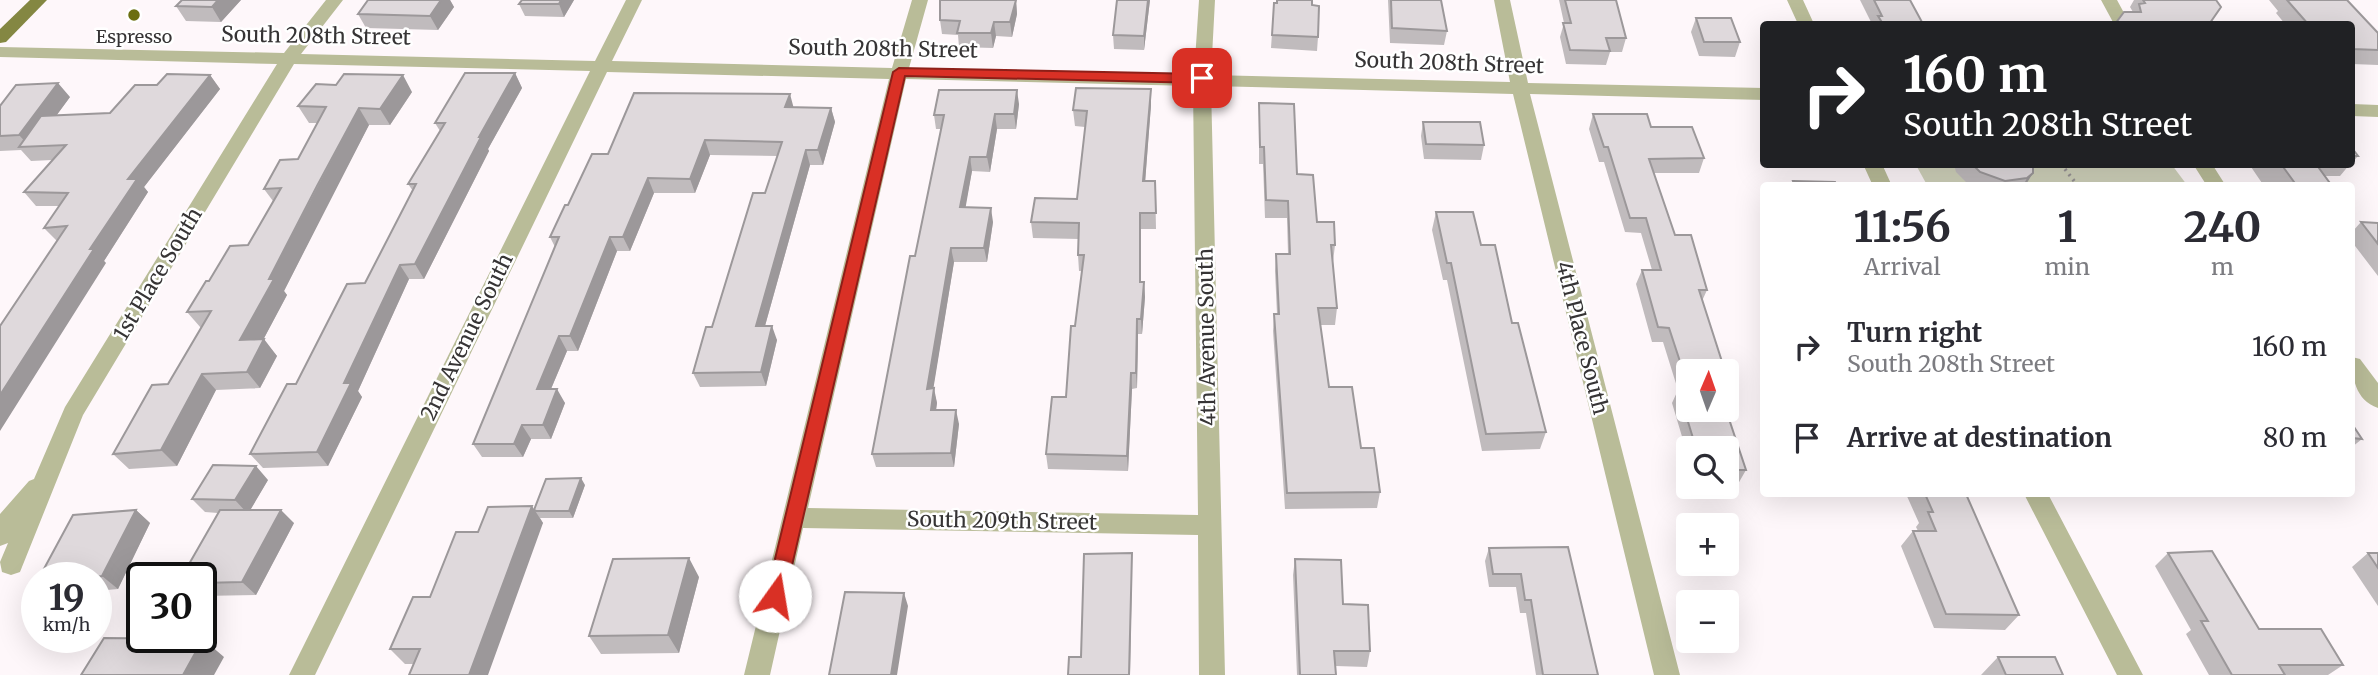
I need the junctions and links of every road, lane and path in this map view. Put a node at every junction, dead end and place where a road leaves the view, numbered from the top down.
1 (39, 0) edge
2 (335, 0) edge
3 (634, 0) edge
4 (920, 0) edge
5 (1207, 0) edge
6 (1502, 0) edge
7 (1795, 0) edge
8 (2109, 0) edge
9 (1805, 21) edge
10 (2120, 21) edge
11 (0, 38) edge
12 (0, 52) edge
13 (289, 58) junction
14 (600, 64) junction
15 (899, 72) junction
16 (1202, 78) junction
17 (1520, 88) junction
18 (1760, 94) edge
19 (2355, 110) edge
20 (2378, 111) edge
21 (2064, 168) edge
22 (2075, 182) edge
23 (2355, 369) edge
24 (2378, 399) edge
25 (47, 478) junction
26 (2038, 497) edge
27 (794, 518) junction
28 (1210, 525) junction
29 (0, 536) edge
30 (11, 565) dead end
31 (302, 675) edge
32 (757, 675) edge
33 (1212, 675) edge
34 (1667, 675) edge
35 (2130, 675) edge

1 - 11 main road
2 - 13 street, 1st Place South
3 - 14 street, 2nd Avenue South
4 - 15 street
5 - 16 street, 4th Avenue South
6 - 17 street, 4th Place South
7 - 9 street
8 - 10 street
12 - 13 street, South 208th Street
13 - 14 street, South 208th Street
13 - 25 street, 1st Place South
14 - 15 street, South 208th Street
14 - 31 street, 2nd Avenue South
15 - 16 street, South 208th Street
15 - 27 street
16 - 17 street, South 208th Street
16 - 28 street, 4th Avenue South
17 - 18 street, South 208th Street
17 - 34 street, 4th Place South
19 - 20 street
21 - 22 path
23 - 24 street
25 - 29 street
25 - 30 street, 1st Place South
26 - 35 street
27 - 28 street, South 209th Street
27 - 32 street
28 - 33 street, 4th Avenue South

